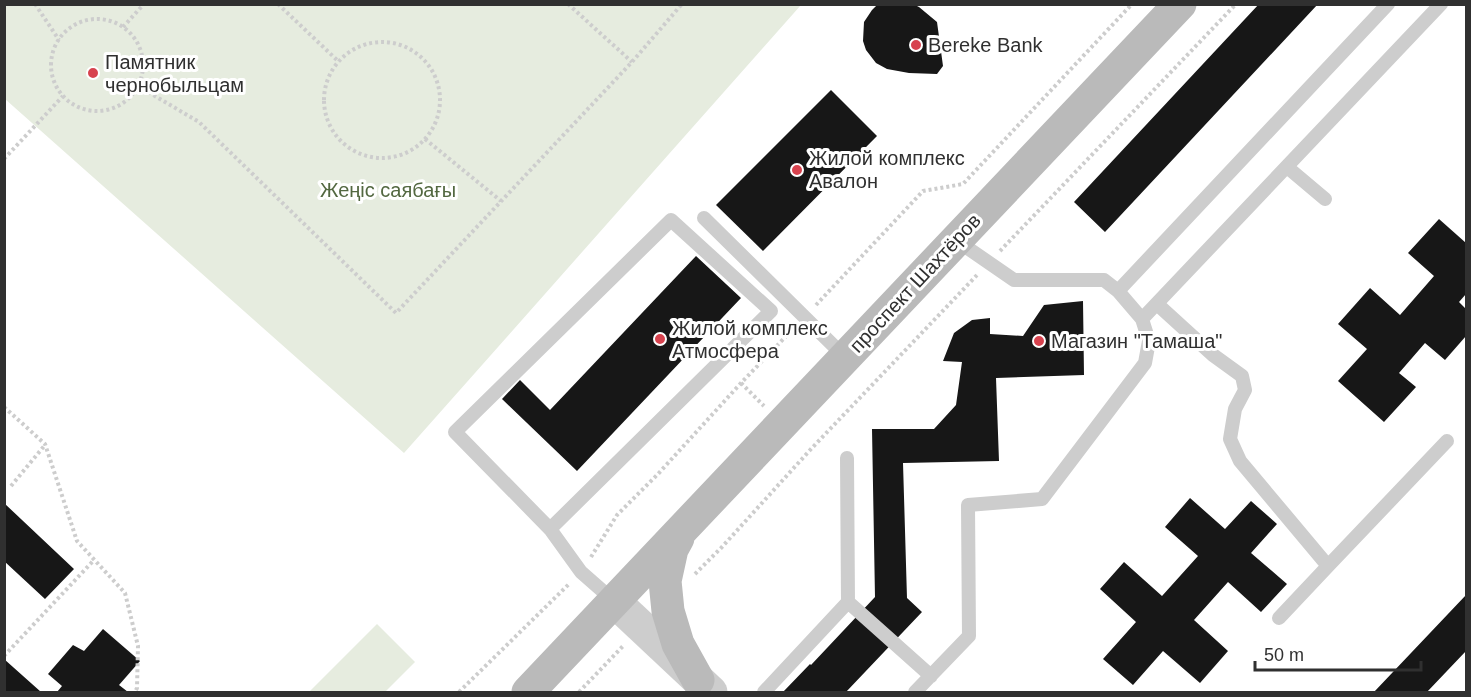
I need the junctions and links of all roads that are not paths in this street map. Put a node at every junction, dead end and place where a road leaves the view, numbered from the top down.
1 (1180, 4) edge
2 (1388, 4) edge
3 (1441, 4) edge
4 (1287, 166) junction
5 (1325, 199) dead end
6 (704, 218) dead end
7 (956, 239) junction
8 (1118, 291) junction
9 (1157, 304) junction
10 (1142, 319) junction
11 (845, 357) junction
12 (1447, 441) dead end
13 (847, 458) dead end
14 (683, 528) junction
15 (550, 529) junction
16 (1328, 566) junction
17 (614, 601) junction
18 (848, 602) junction
19 (1280, 618) dead end
20 (931, 676) junction
21 (704, 686) edge
22 (528, 693) edge
23 (764, 693) edge
24 (915, 693) edge

1 - 7 main road, проспект Шахтёров
2 - 8 lane
3 - 4 lane
4 - 5 lane
4 - 9 lane
6 - 11 lane
7 - 8 lane
7 - 11 main road, проспект Шахтёров
8 - 10 lane
9 - 10 lane
9 - 16 lane
10 - 20 lane
11 - 14 main road, проспект Шахтёров
12 - 16 lane
13 - 18 lane
14 - 17 main road, проспект Шахтёров
14 - 21 main road
15 - 15 lane
15 - 17 lane
16 - 19 lane
17 - 21 street
17 - 22 main road, проспект Шахтёров
18 - 20 lane
18 - 23 lane
20 - 24 lane

